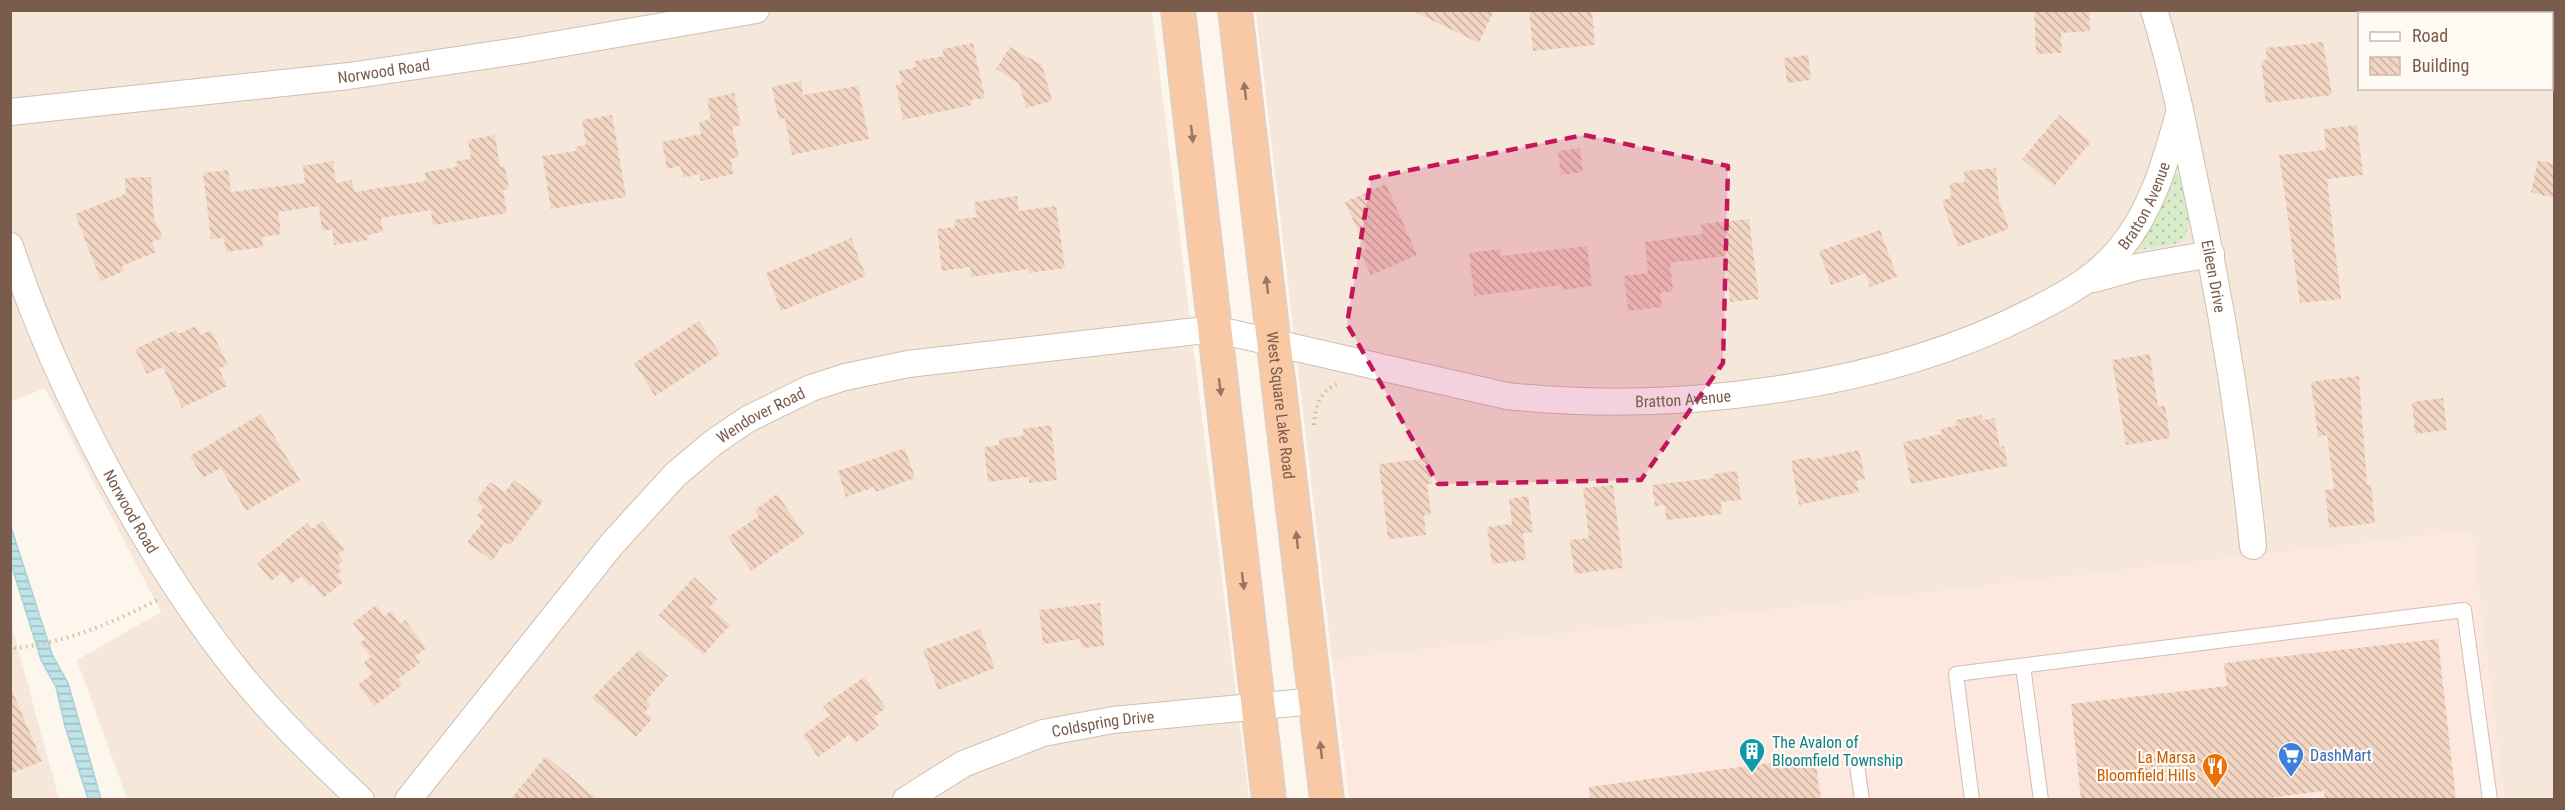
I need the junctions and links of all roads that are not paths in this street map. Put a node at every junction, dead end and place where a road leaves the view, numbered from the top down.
1 (756, 10) edge
2 (1178, 10) edge
3 (1235, 10) edge
4 (2154, 10) edge
5 (2180, 110) junction
6 (10, 112) edge
7 (10, 246) edge
8 (2211, 254) junction
9 (2080, 284) junction
10 (1214, 329) junction
11 (1274, 343) junction
12 (2253, 546) dead end
13 (2023, 666) junction
14 (1316, 701) junction
15 (1258, 706) junction
16 (1857, 765) dead end
17 (361, 800) edge
18 (408, 800) edge
19 (906, 800) edge
20 (1269, 800) edge
21 (1327, 800) edge
22 (1862, 800) edge
23 (1972, 800) edge
24 (2041, 800) edge
25 (2490, 800) edge

1 - 6 street, Norwood Road
2 -> 10 highway
11 -> 3 highway, West Square Lake Road
4 - 5 street, Eileen Drive
5 - 8 street, Eileen Drive
5 - 9 street, Bratton Avenue
7 - 17 street, Norwood Road
8 - 9 street, Bratton Avenue
8 - 12 street, Eileen Drive
9 - 11 street, Bratton Avenue
10 - 11 street, Wendover Road
10 -> 15 highway
10 - 18 street, Wendover Road
14 -> 11 highway, West Square Lake Road
13 - 23 lane
13 - 24 lane
13 - 25 lane
14 - 15 street, Coldspring Drive
21 -> 14 highway, West Square Lake Road
15 - 19 street, Coldspring Drive
15 - 20 highway
16 - 22 lane

